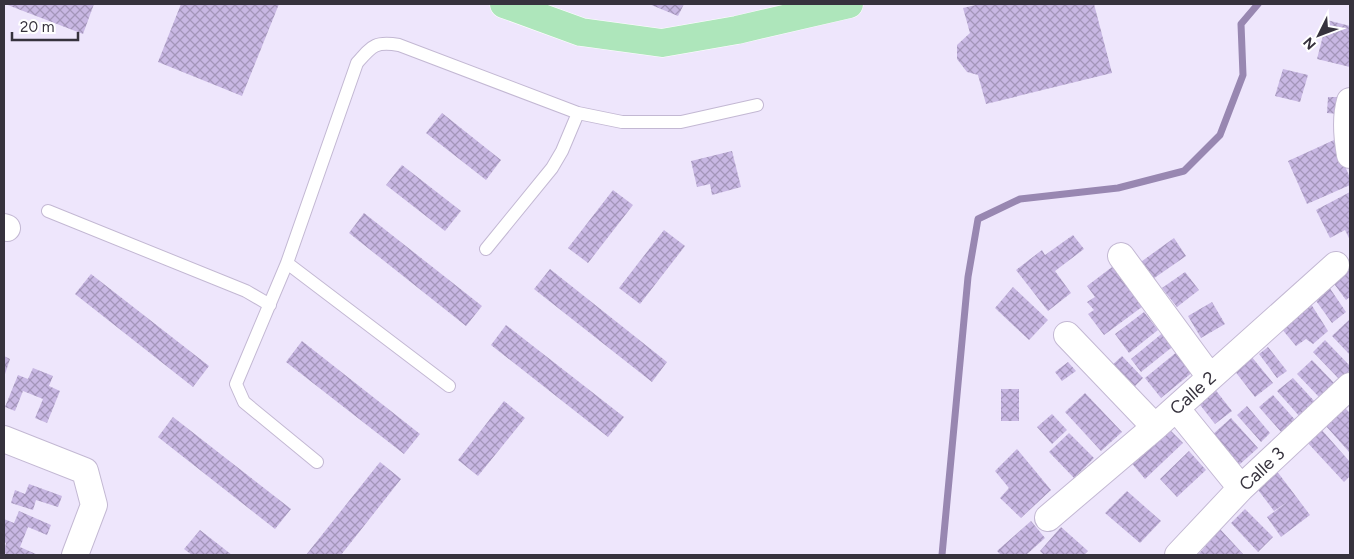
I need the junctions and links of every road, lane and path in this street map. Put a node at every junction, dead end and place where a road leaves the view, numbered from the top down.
1 (504, 4) edge
2 (849, 4) edge
3 (1350, 101) edge
4 (757, 105) dead end
5 (578, 113) junction
6 (1350, 155) edge
7 (48, 211) dead end
8 (486, 250) dead end
9 (1122, 256) dead end
10 (287, 263) junction
11 (1336, 265) dead end
12 (270, 306) junction
13 (1067, 335) dead end
14 (1210, 378) junction
15 (449, 386) dead end
16 (1350, 386) edge
17 (1176, 408) junction
18 (1155, 427) junction
19 (4, 439) edge
20 (317, 462) dead end
21 (1241, 488) junction
22 (1048, 518) dead end
23 (74, 555) edge
24 (1178, 555) edge

1 - 2 main road
3 - 6 street
4 - 5 lane
5 - 8 lane
5 - 10 lane
7 - 12 lane
9 - 14 street
10 - 12 lane
10 - 15 lane
11 - 14 street, Calle 2
12 - 20 lane
13 - 18 street
14 - 17 street, Calle 2
16 - 21 street, Calle 3
17 - 18 street, Calle 2
17 - 21 street
18 - 22 street, Calle 2
19 - 23 street
21 - 24 street, Calle 3

